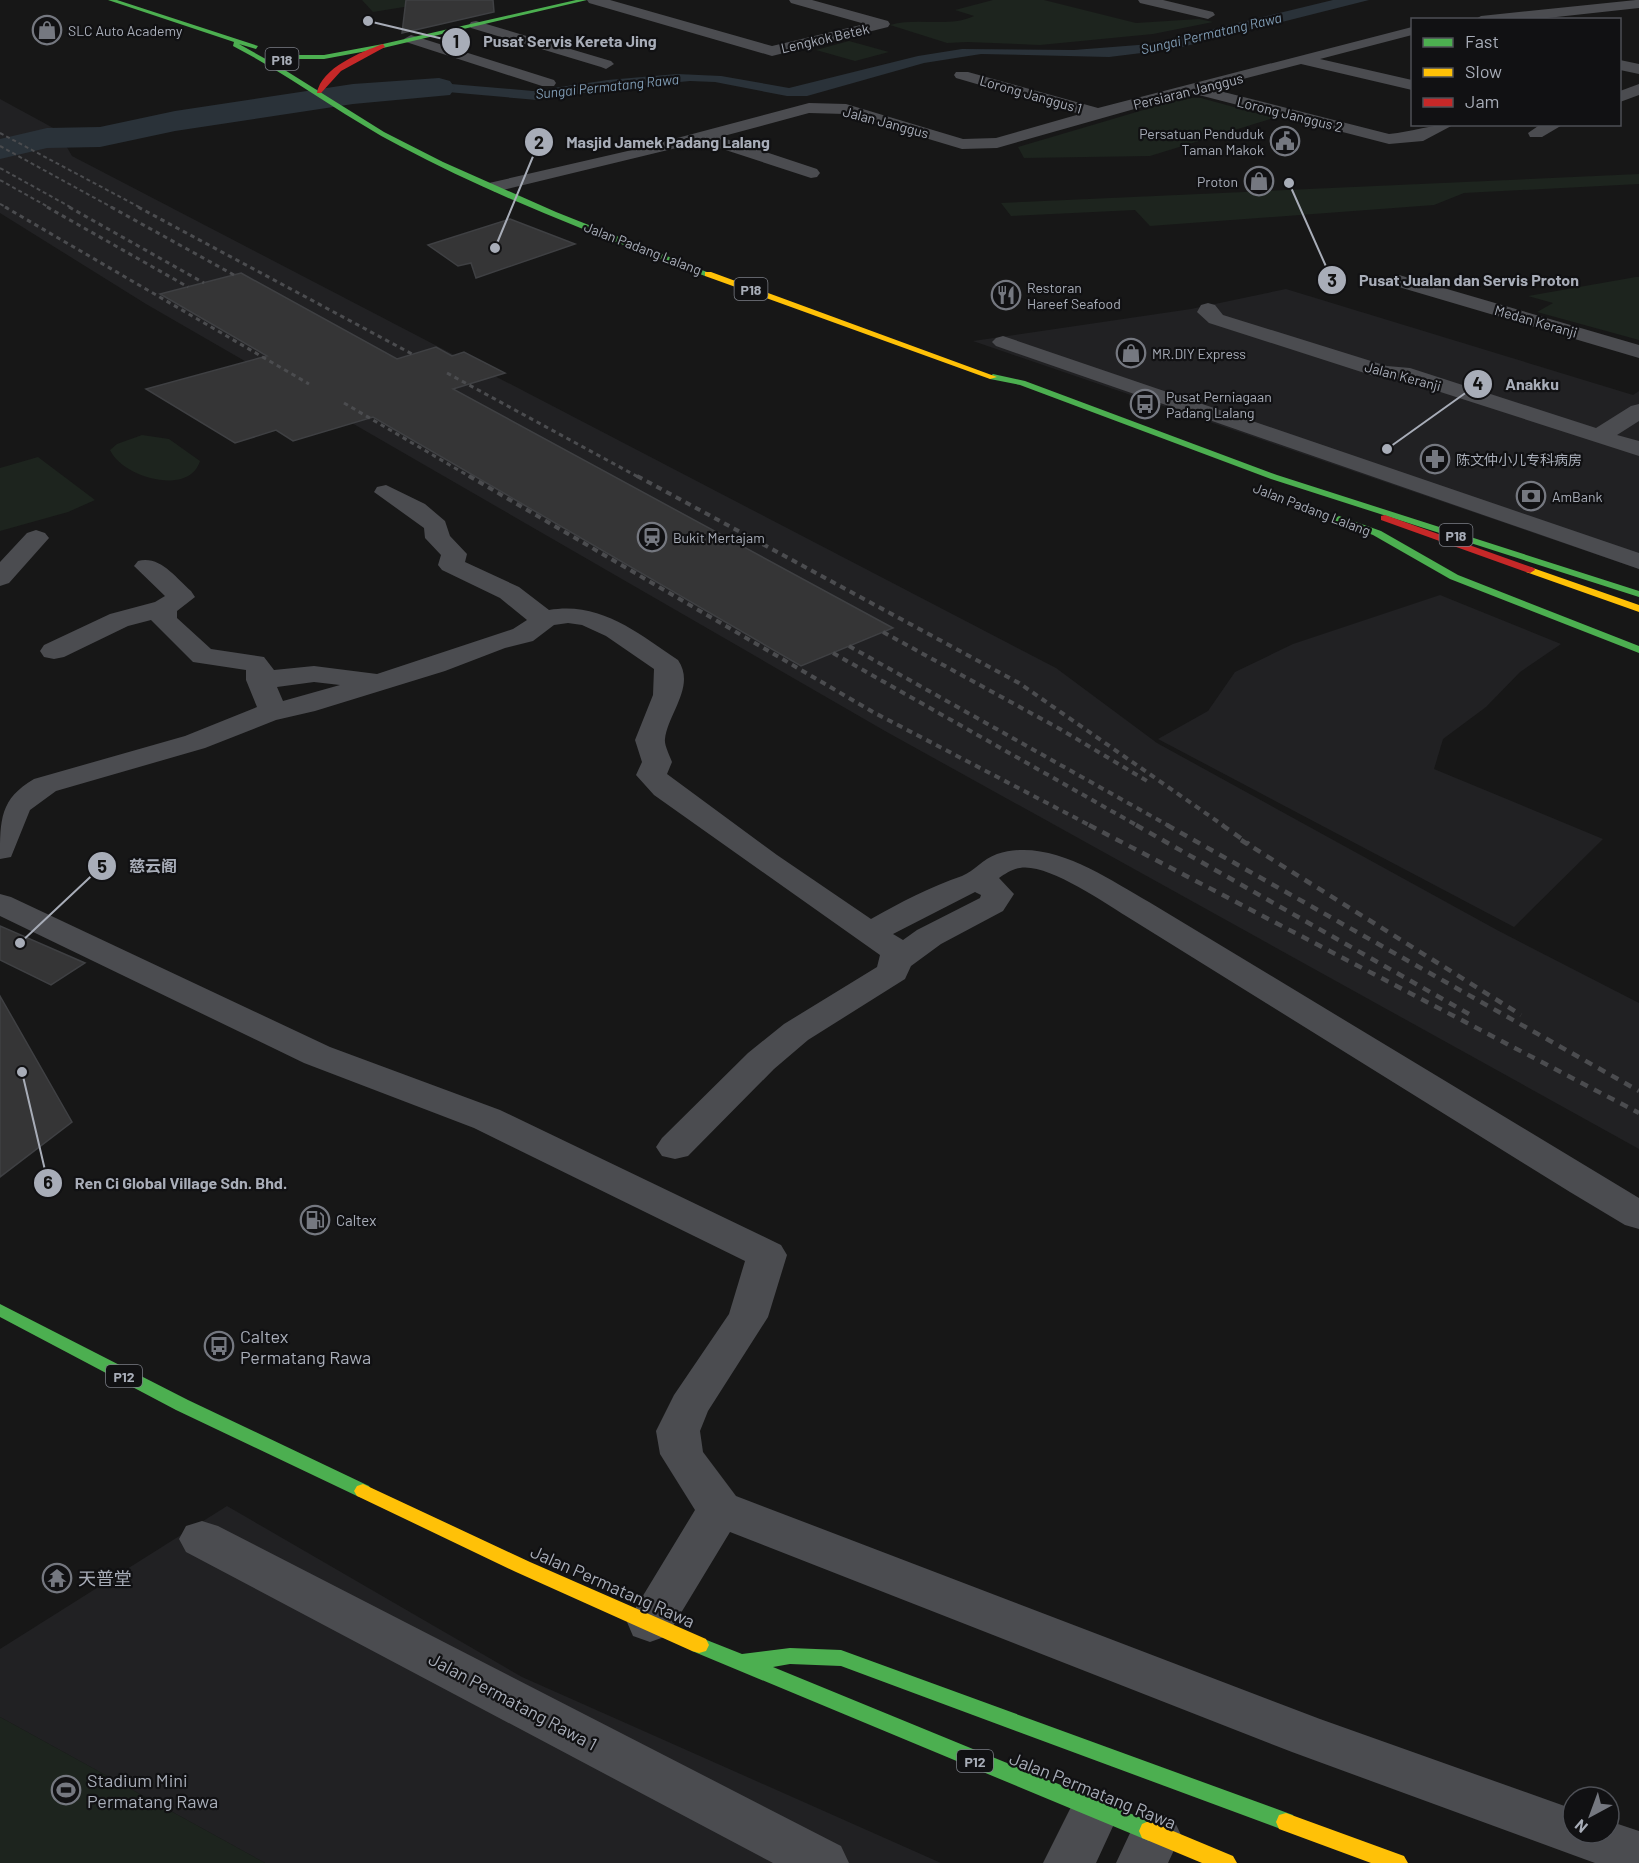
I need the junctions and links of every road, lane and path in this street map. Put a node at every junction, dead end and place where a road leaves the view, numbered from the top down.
1 (111, 0) edge
2 (584, 0) edge
3 (594, 0) edge
4 (804, 1) edge
5 (1152, 1) edge
6 (1639, 4) edge
7 (1574, 10) junction
8 (1209, 15) dead end
9 (1500, 18) edge
10 (1613, 18) edge
11 (1621, 20) edge
12 (1628, 21) dead end
13 (476, 25) junction
14 (1411, 32) edge
15 (411, 39) junction
16 (383, 46) junction
17 (1306, 61) junction
18 (280, 62) junction
19 (606, 64) dead end
20 (1621, 65) edge
21 (1639, 69) edge
22 (963, 75) dead end
23 (548, 83) dead end
24 (1411, 85) edge
25 (1192, 89) junction
26 (1639, 89) edge
27 (323, 93) junction
28 (1621, 97) edge
29 (1099, 114) junction
30 (1442, 126) edge
31 (1552, 126) edge
32 (1536, 133) dead end
33 (702, 137) junction
34 (962, 144) joint
35 (811, 174) dead end
36 (495, 187) junction
37 (1399, 281) dead end
38 (1208, 309) dead end
39 (1003, 342) dead end
40 (1639, 352) edge
41 (981, 375) junction
42 (1639, 411) edge
43 (1070, 416) dead end
44 (1599, 436) junction
45 (1639, 449) edge
46 (1274, 477) junction
47 (386, 492) dead end
48 (1322, 512) dead end
49 (1377, 533) junction
50 (36, 538) dead end
51 (1449, 557) dead end
52 (1639, 561) edge
53 (1469, 563) dead end
54 (147, 566) dead end
55 (1490, 571) dead end
56 (0, 578) edge
57 (1639, 594) edge
58 (164, 608) junction
59 (1639, 609) edge
60 (546, 619) junction
61 (1639, 650) edge
62 (54, 651) dead end
63 (260, 680) junction
64 (379, 681) junction
65 (268, 713) junction
66 (0, 850) edge
67 (976, 882) junction
68 (0, 904) edge
69 (870, 933) junction
70 (897, 961) junction
71 (675, 1147) dead end
72 (1639, 1216) edge
73 (0, 1310) edge
74 (720, 1509) junction
75 (202, 1539) dead end
76 (650, 1622) junction
77 (739, 1663) junction
78 (1095, 1811) junction
79 (1561, 1827) edge
80 (1610, 1845) edge
81 (1149, 1849) edge
82 (1639, 1856) edge
83 (824, 1863) edge
84 (1070, 1863) edge
85 (1226, 1863) edge
86 (1398, 1863) edge

1 - 18 main road, P18
2 - 13 main road
3 - 4 street, Lengkok Betek
5 - 8 street
6 - 7 street
7 - 9 street
7 - 10 street
11 - 12 street
13 - 15 main road
13 - 19 street
14 - 17 street, Persiaran Janggus
15 - 16 main road
15 - 23 street
16 - 18 main road
16 - 27 main road
17 - 24 street
17 - 25 street, Persiaran Janggus
18 - 27 main road, Jalan Padang Lalang / P18
20 - 21 street
22 - 29 street, Lorong Janggus 1
25 - 29 street, Persiaran Janggus
25 - 30 street, Lorong Janggus 2
26 - 28 street
27 - 36 main road, Jalan Padang Lalang / P18
29 - 34 street, Persiaran Janggus
31 - 32 street
33 - 34 street, Jalan Janggus
33 - 35 street
33 - 36 street, Jalan Janggus
36 - 41 main road, Jalan Padang Lalang / P18
37 - 40 street, Medan Keranji
38 - 44 street, Jalan Keranji
39 - 52 street
41 - 43 main road, Jalan Padang Lalang / P18
41 - 46 main road, Jalan Padang Lalang / P18
42 - 44 street
44 - 45 street, Jalan Keranji
46 - 57 main road, Jalan Padang Lalang / P18
46 - 59 main road
47 - 60 street
48 - 49 main road, Jalan Padang Lalang / P18
49 - 51 main road
49 - 61 main road, Jalan Padang Lalang / P18
50 - 56 street
53 - 55 main road
54 - 58 street
58 - 62 street
58 - 63 street
60 - 64 street
60 - 69 street
63 - 64 street
63 - 65 street
64 - 65 street
65 - 66 street
67 - 69 street
67 - 70 street
67 - 72 street
68 - 74 street
69 - 70 street
70 - 71 street
73 - 76 main road, Jalan Permatang Rawa / P12
74 - 76 street
74 - 79 street
75 - 83 street, Jalan Permatang Rawa 1
76 - 77 main road, Jalan Permatang Rawa / P12
77 - 78 main road, Jalan Permatang Rawa / P12
77 - 86 main road
78 - 81 main road, Jalan Permatang Rawa / P12
78 - 84 street
80 - 82 street
81 - 85 main road, Jalan Permatang Rawa / P12

